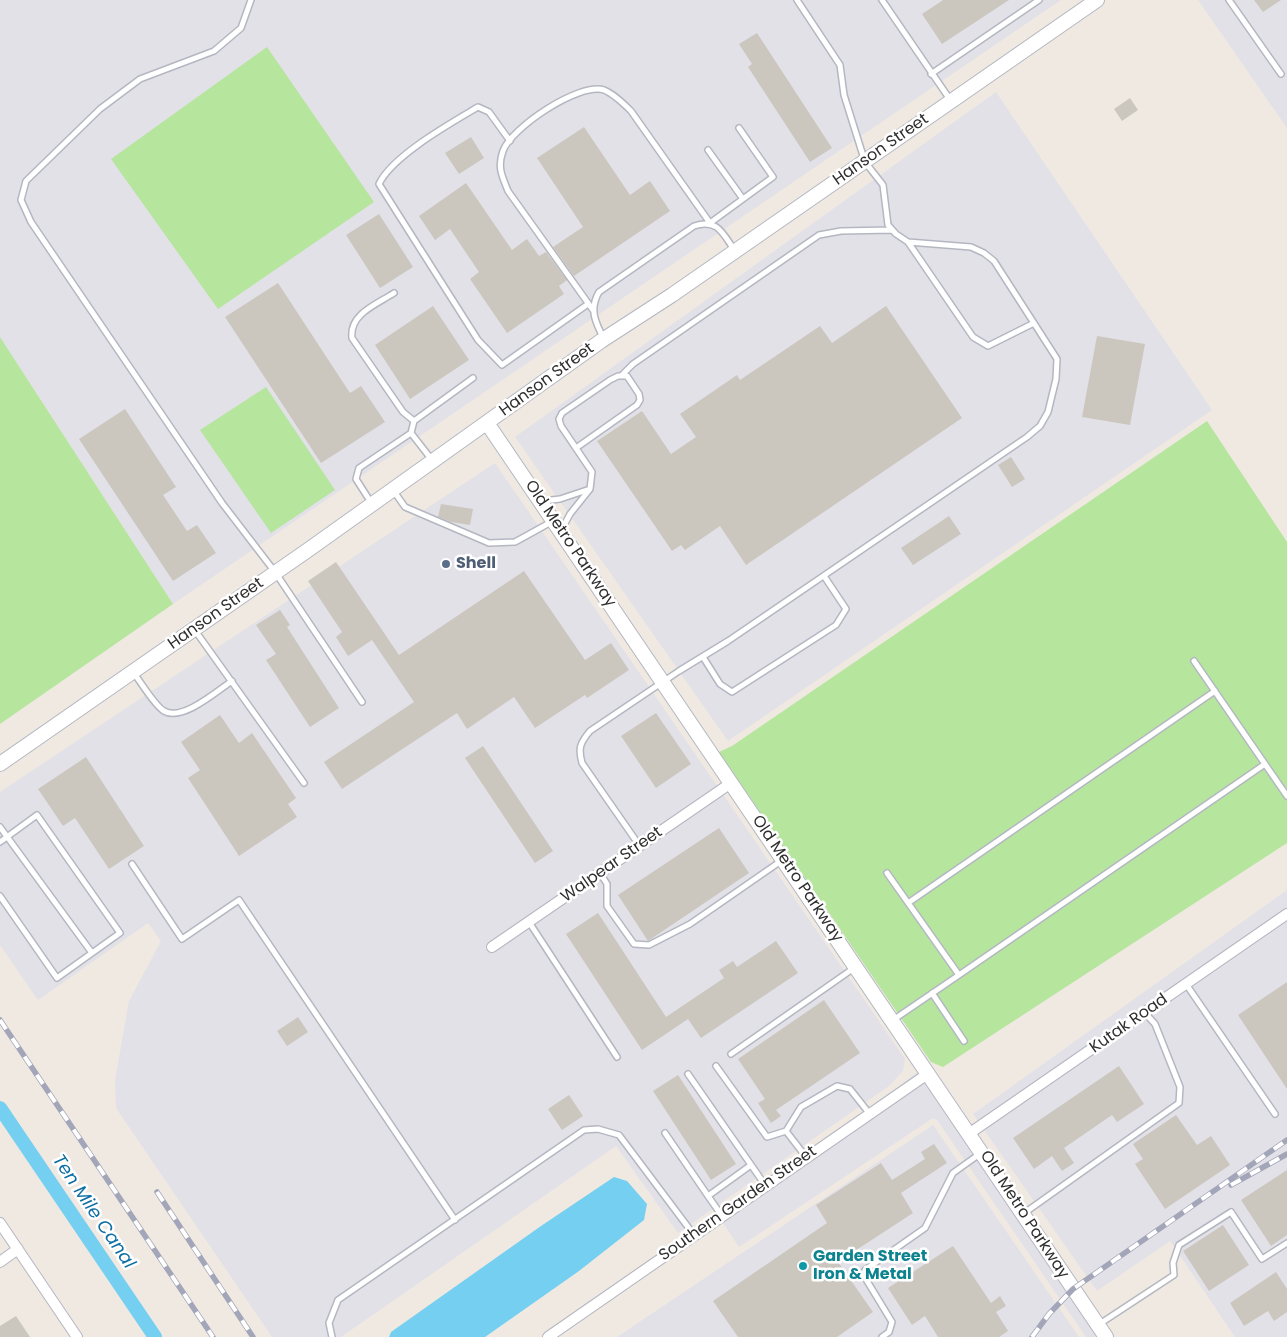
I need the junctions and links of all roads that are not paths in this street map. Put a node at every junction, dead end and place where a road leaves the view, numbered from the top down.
1 (252, 0) edge
2 (797, 0) edge
3 (882, 0) edge
4 (1039, 0) edge
5 (1097, 0) edge
6 (1229, 0) edge
7 (931, 74) junction
8 (1281, 74) dead end
9 (951, 102) junction
10 (739, 128) dead end
11 (510, 141) junction
12 (708, 150) dead end
13 (865, 162) junction
14 (743, 199) junction
15 (710, 223) junction
16 (892, 230) junction
17 (908, 242) junction
18 (735, 251) junction
19 (394, 293) dead end
20 (588, 304) junction
21 (593, 310) junction
22 (1034, 324) junction
23 (604, 339) junction
24 (622, 375) junction
25 (473, 378) dead end
26 (414, 422) junction
27 (487, 423) junction
28 (411, 433) junction
29 (576, 448) junction
30 (433, 461) junction
31 (590, 489) junction
32 (393, 490) junction
33 (540, 501) junction
34 (372, 504) junction
35 (557, 526) junction
36 (275, 572) junction
37 (824, 576) junction
38 (194, 629) junction
39 (702, 657) junction
40 (1194, 661) dead end
41 (133, 672) junction
42 (232, 682) junction
43 (664, 682) junction
44 (1215, 691) junction
45 (362, 702) dead end
46 (0, 764) edge
47 (1265, 764) junction
48 (304, 783) dead end
49 (731, 783) junction
50 (1287, 796) edge
51 (0, 827) edge
52 (7, 837) junction
53 (0, 842) edge
54 (640, 846) junction
55 (784, 859) junction
56 (132, 864) dead end
57 (887, 872) dead end
58 (600, 873) junction
59 (0, 896) edge
60 (908, 903) junction
61 (1287, 914) edge
62 (530, 922) junction
63 (492, 947) dead end
64 (92, 953) junction
65 (856, 966) junction
66 (959, 975) junction
67 (1186, 984) junction
68 (932, 993) junction
69 (1145, 1013) junction
70 (893, 1020) junction
71 (964, 1041) dead end
72 (731, 1054) dead end
73 (617, 1056) dead end
74 (716, 1066) dead end
75 (929, 1073) junction
76 (688, 1074) dead end
77 (869, 1113) junction
78 (1275, 1114) dead end
79 (786, 1131) junction
80 (665, 1133) dead end
81 (970, 1133) junction
82 (982, 1152) junction
83 (806, 1157) junction
84 (751, 1165) junction
85 (765, 1185) junction
86 (708, 1196) junction
87 (1023, 1214) junction
88 (722, 1216) junction
89 (455, 1220) junction
90 (0, 1224) edge
91 (694, 1235) junction
92 (1287, 1243) edge
93 (18, 1249) junction
94 (0, 1262) edge
95 (1098, 1325) junction
96 (77, 1337) edge
97 (332, 1337) edge
98 (548, 1337) edge
99 (882, 1337) edge
100 (1106, 1337) edge

1 - 36 lane
2 - 13 lane
3 - 7 lane
4 - 7 lane
5 - 9 street, Hanson Street
6 - 8 lane
7 - 9 lane
9 - 13 street, Hanson Street
10 - 14 lane
11 - 15 lane
11 - 20 lane
11 - 20 lane
12 - 14 lane
13 - 16 lane
13 - 18 street, Hanson Street
14 - 15 lane
15 - 18 lane
15 - 21 lane
16 - 17 lane
16 - 24 lane
17 - 22 lane
17 - 22 lane
18 - 23 street, Hanson Street
19 - 26 lane
20 - 21 lane
21 - 23 lane
22 - 37 lane
23 - 27 street, Hanson Street
24 - 29 lane
24 - 29 lane
25 - 26 lane
26 - 28 lane
27 - 30 street, Hanson Street
27 - 33 street, Old Metro Parkway
28 - 30 lane
28 - 34 lane
29 - 31 lane
30 - 32 street, Hanson Street
31 - 33 lane
31 - 35 lane
32 - 34 street, Hanson Street
32 - 35 lane
33 - 35 street, Old Metro Parkway
34 - 36 street, Hanson Street
35 - 43 street, Old Metro Parkway
36 - 38 street, Hanson Street
36 - 45 lane
37 - 39 lane
37 - 39 lane
38 - 41 street, Hanson Street
38 - 42 lane
39 - 43 lane
40 - 44 lane
41 - 42 lane
41 - 46 street, Hanson Street
42 - 48 lane
43 - 49 street, Old Metro Parkway
43 - 54 lane
44 - 47 lane
44 - 60 lane
47 - 50 lane
47 - 66 lane
49 - 54 street, Walpear Street
49 - 55 street, Old Metro Parkway
51 - 52 lane
52 - 53 lane
52 - 64 lane
52 - 64 lane
54 - 58 street, Walpear Street
55 - 58 lane
55 - 65 street, Old Metro Parkway
56 - 89 lane
57 - 60 lane
58 - 62 street, Walpear Street
59 - 64 lane
60 - 66 lane
61 - 67 street, Kutak Road
62 - 63 street, Walpear Street
62 - 73 lane
65 - 70 street, Old Metro Parkway
65 - 72 lane
66 - 68 lane
67 - 69 street, Kutak Road
67 - 78 lane
68 - 70 lane
68 - 71 lane
69 - 81 street, Kutak Road
69 - 87 lane
70 - 75 street, Old Metro Parkway
74 - 79 lane
75 - 77 street, Southern Garden Street
75 - 81 street, Old Metro Parkway
76 - 84 lane
77 - 79 lane
77 - 83 street, Southern Garden Street
79 - 83 lane
80 - 86 lane
81 - 82 street, Old Metro Parkway
82 - 87 street, Old Metro Parkway
82 - 99 lane
83 - 85 street, Southern Garden Street
84 - 85 lane
84 - 86 lane
85 - 88 street, Southern Garden Street
86 - 88 lane
87 - 95 street, Old Metro Parkway
88 - 91 street, Southern Garden Street
89 - 91 lane
89 - 97 lane
90 - 93 street
91 - 98 street, Southern Garden Street
92 - 95 lane
93 - 94 street
93 - 96 street
95 - 100 street, Old Metro Parkway

